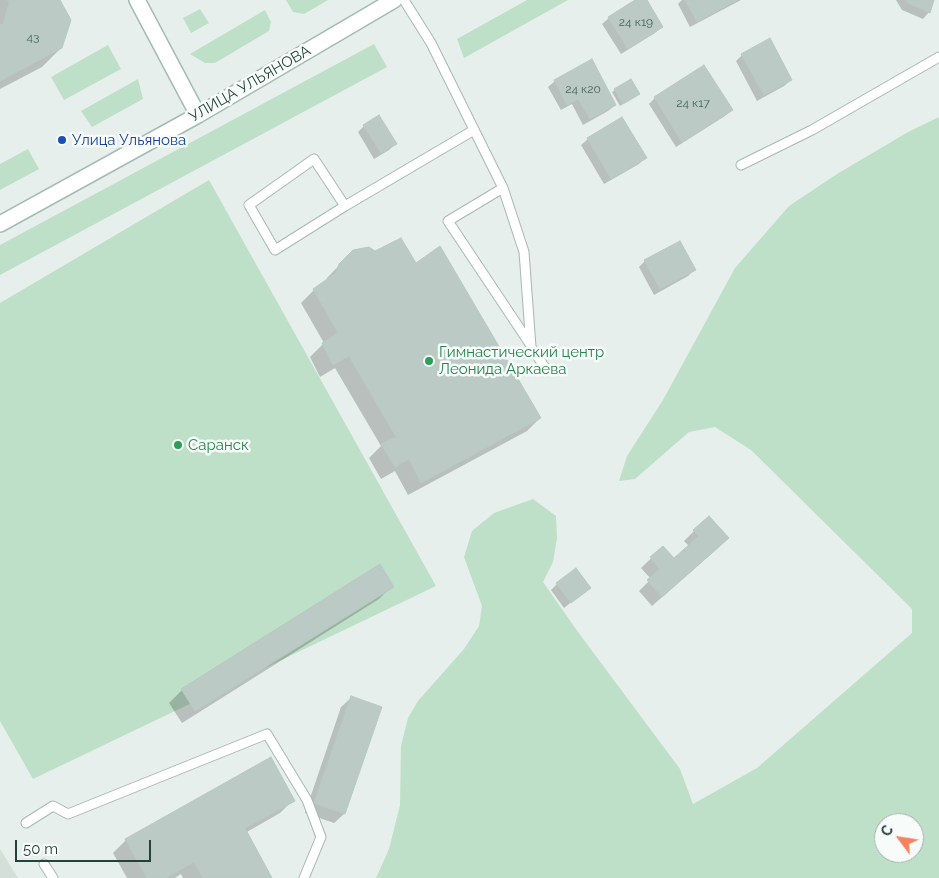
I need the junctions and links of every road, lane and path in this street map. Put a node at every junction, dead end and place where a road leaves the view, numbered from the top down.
1 (137, 0) edge
2 (394, 0) edge
3 (404, 0) edge
4 (939, 57) edge
5 (198, 115) junction
6 (474, 130) junction
7 (741, 165) dead end
8 (504, 188) junction
9 (345, 206) junction
10 (0, 224) edge
11 (531, 347) junction
12 (544, 366) dead end
13 (26, 824) dead end
14 (44, 864) dead end
15 (54, 878) edge
16 (304, 878) edge

1 - 5 main road
2 - 5 main road, УЛИЦА УЛЬЯНОВА
3 - 6 lane
4 - 7 lane
5 - 10 main road, УЛИЦА УЛЬЯНОВА
6 - 8 lane
6 - 9 lane
8 - 11 lane
8 - 11 lane
9 - 9 lane
11 - 12 lane
13 - 16 lane
14 - 15 lane

